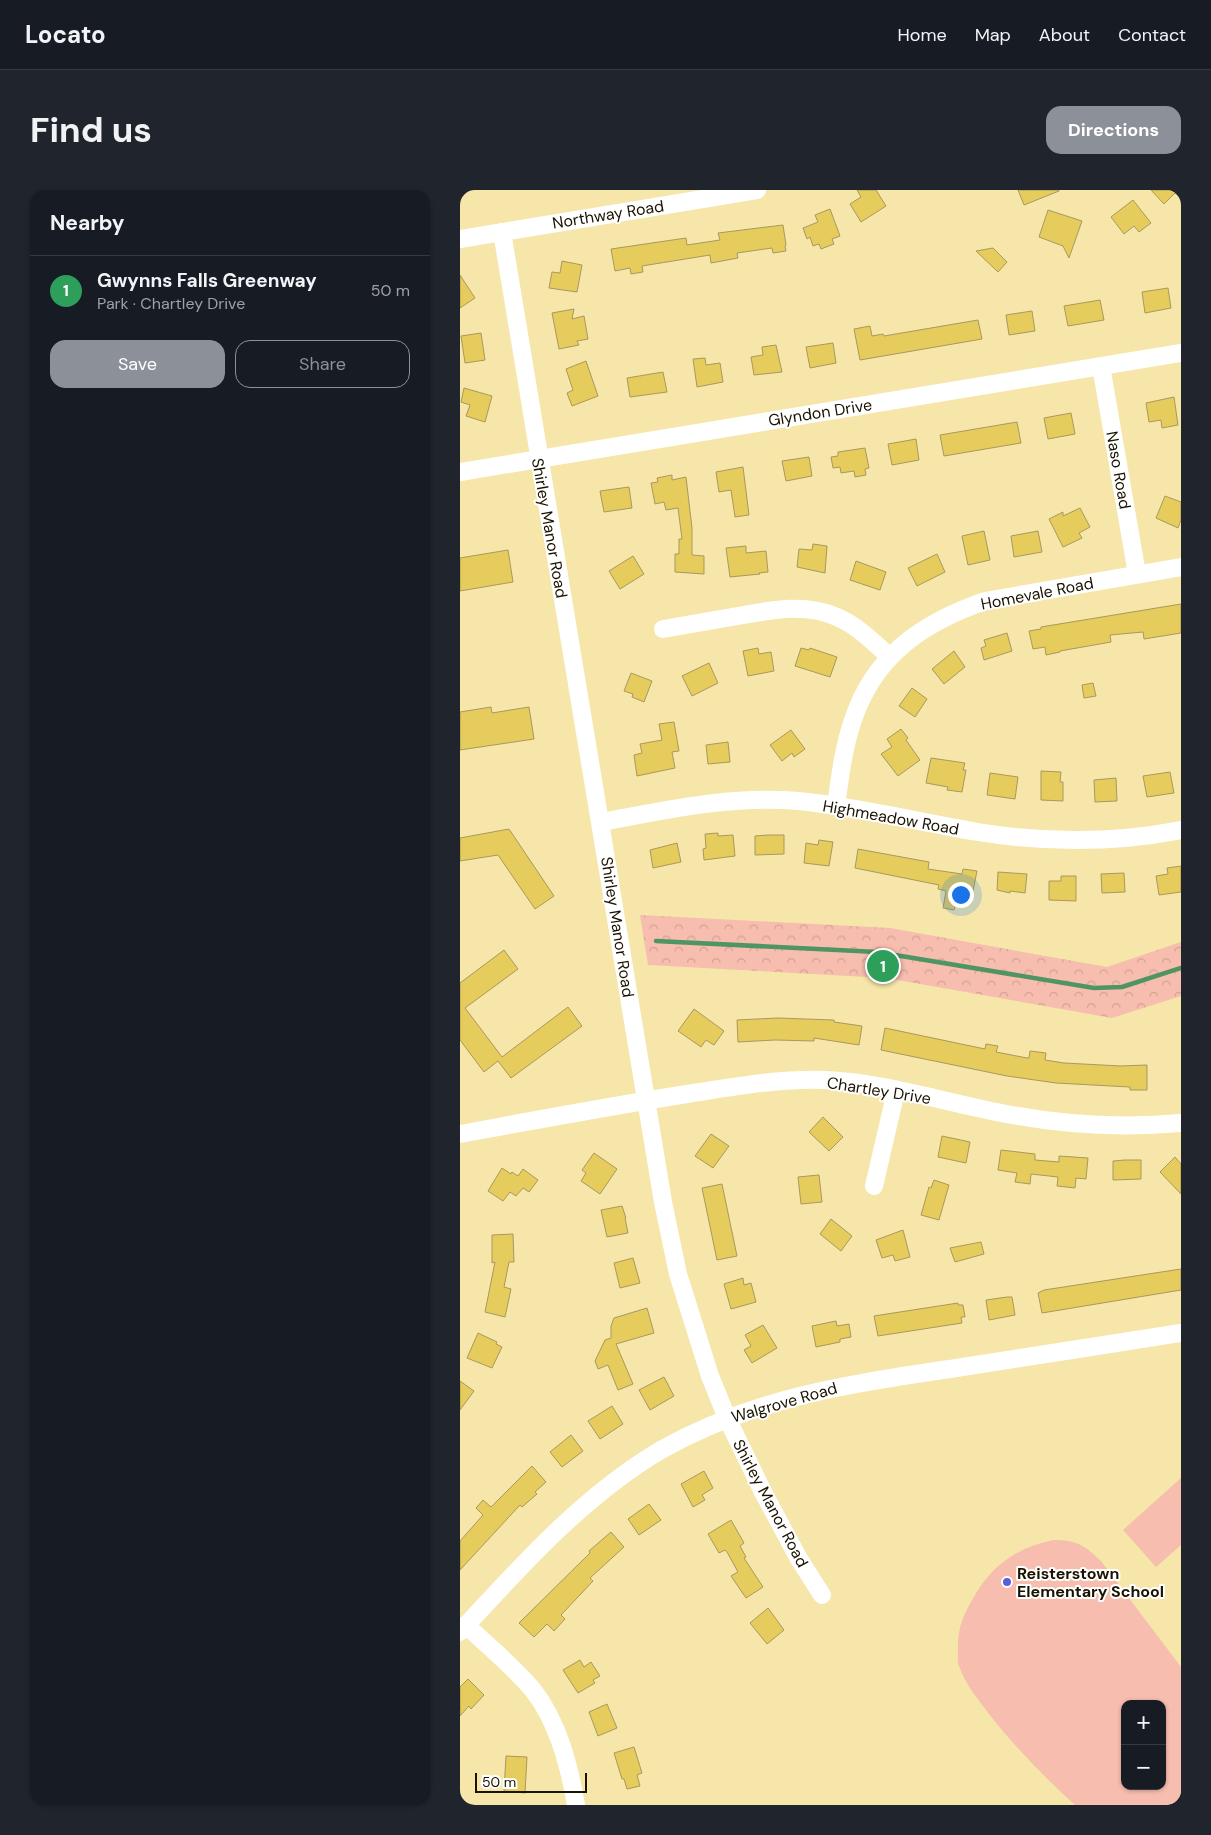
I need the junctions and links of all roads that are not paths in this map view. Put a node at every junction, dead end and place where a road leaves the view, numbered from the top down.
1 (756, 190) edge
2 (502, 232) junction
3 (460, 238) edge
4 (1181, 353) edge
5 (1102, 366) junction
6 (538, 459) junction
7 (460, 472) edge
8 (1181, 567) edge
9 (1137, 574) junction
10 (664, 629) dead end
11 (889, 656) junction
12 (836, 806) junction
13 (601, 822) junction
14 (1181, 830) edge
15 (896, 1091) junction
16 (646, 1101) junction
17 (1181, 1123) edge
18 (460, 1134) edge
19 (874, 1186) dead end
20 (1181, 1334) edge
21 (727, 1418) junction
22 (822, 1595) dead end
23 (463, 1628) edge
24 (576, 1805) edge

1 - 2 street, Northway Road
2 - 3 street, Northway Road
2 - 6 street, Shirley Manor Road
4 - 5 street, Glyndon Drive
5 - 6 street, Glyndon Drive
5 - 9 street, Naso Road
6 - 7 street, Glyndon Drive
6 - 13 street, Shirley Manor Road
8 - 9 street, Homevale Road
9 - 11 street, Homevale Road
10 - 11 street
11 - 12 street, Homevale Road
12 - 13 street, Highmeadow Road
12 - 14 street, Highmeadow Road
13 - 16 street, Shirley Manor Road
15 - 16 street, Chartley Drive
15 - 17 street, Chartley Drive
15 - 19 street
16 - 18 street, Chartley Drive
16 - 21 street, Shirley Manor Road
20 - 21 street, Walgrove Road
21 - 22 street, Shirley Manor Road
21 - 23 street, Walgrove Road
23 - 24 street

